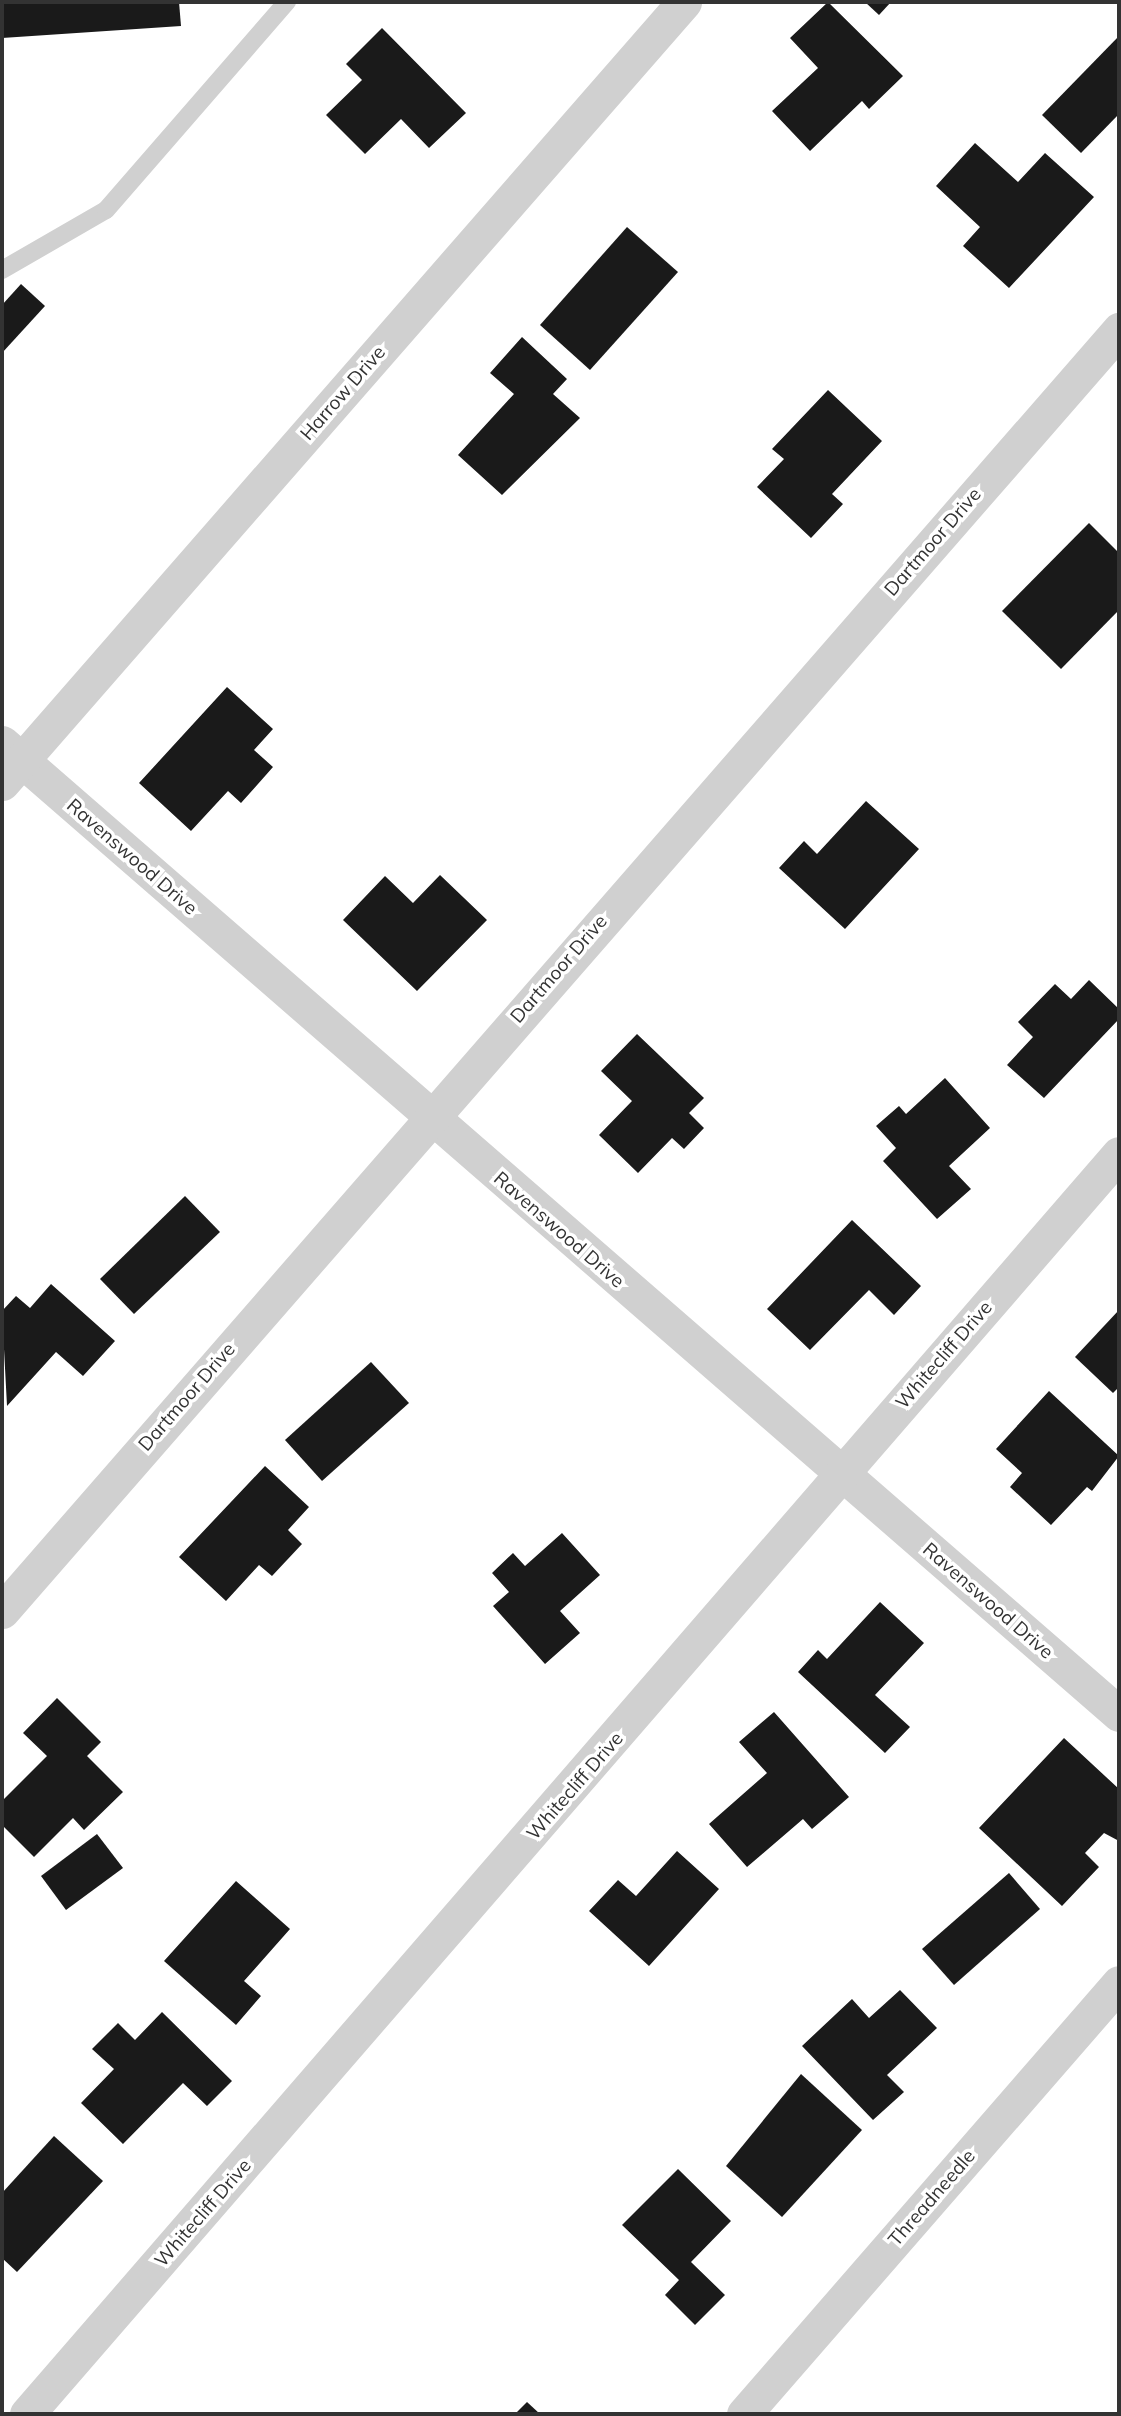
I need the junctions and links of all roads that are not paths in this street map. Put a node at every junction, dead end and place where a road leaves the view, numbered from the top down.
1 (287, 2) edge
2 (684, 2) edge
3 (2, 270) edge
4 (1119, 330) edge
5 (8, 763) edge
6 (429, 1117) junction
7 (1119, 1154) edge
8 (840, 1475) junction
9 (2, 1611) edge
10 (1119, 1714) edge
11 (1119, 1983) edge
12 (27, 2414) edge
13 (744, 2414) edge

1 - 3 lane
2 - 5 street, Harrow Drive
4 - 6 street, Dartmoor Drive
5 - 6 street, Ravenswood Drive
6 - 8 street, Ravenswood Drive
6 - 9 street, Dartmoor Drive
7 - 8 street, Whitecliff Drive
8 - 10 street, Ravenswood Drive
8 - 12 street, Whitecliff Drive
11 - 13 street, Threadneedle

